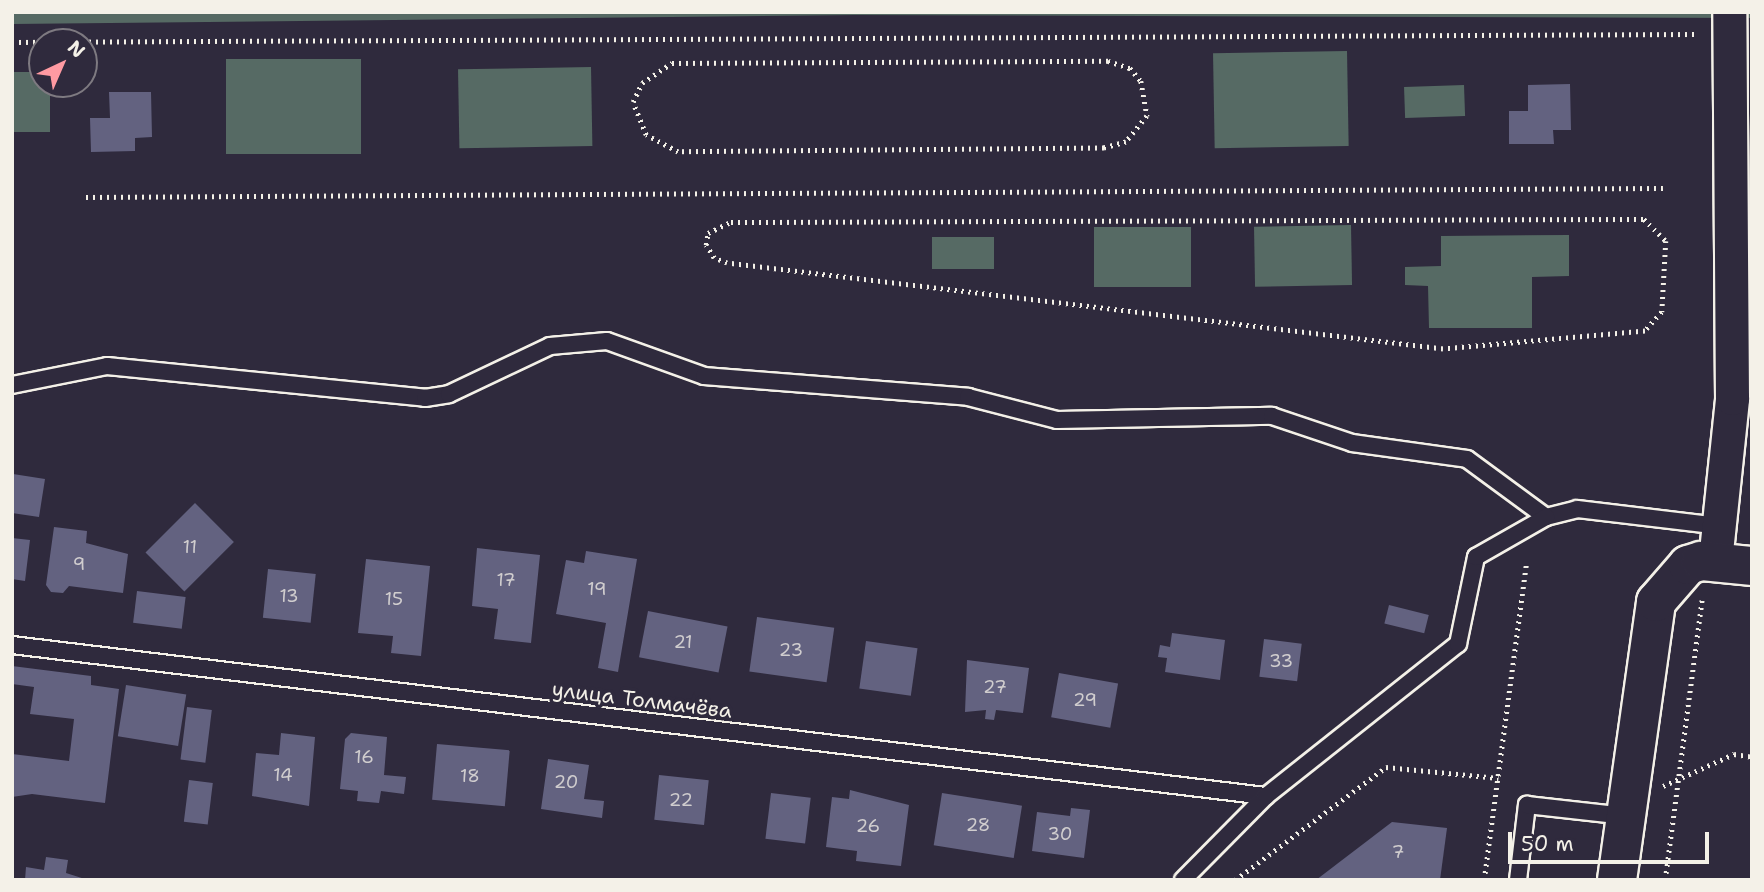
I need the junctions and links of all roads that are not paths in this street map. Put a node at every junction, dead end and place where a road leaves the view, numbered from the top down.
1 (1730, 23) edge
2 (1742, 256) edge
3 (12, 385) edge
4 (1546, 517) junction
5 (1723, 561) edge
6 (12, 646) edge
7 (1266, 796) junction
8 (1626, 805) junction
9 (1183, 880) edge
10 (1518, 880) edge
11 (1617, 880) edge

1 - 2 street
2 - 5 street
3 - 4 lane
4 - 5 lane
4 - 7 lane
5 - 8 street
6 - 7 lane, улица Толмачёва
7 - 9 lane
8 - 10 lane
8 - 11 street

